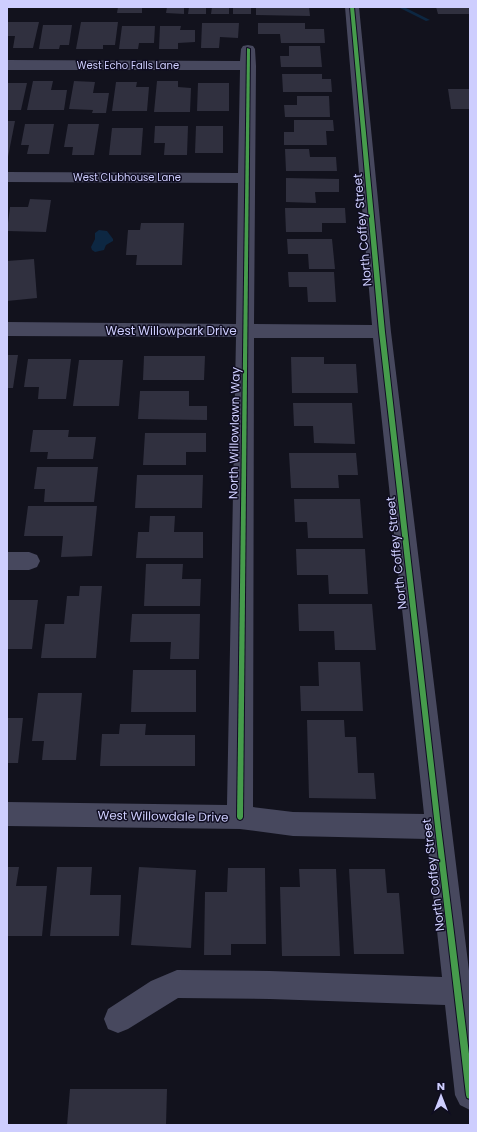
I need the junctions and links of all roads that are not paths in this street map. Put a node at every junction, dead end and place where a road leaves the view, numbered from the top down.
1 (352, 7) edge
2 (248, 58) joint
3 (7, 65) edge
4 (7, 176) edge
5 (247, 178) junction
6 (7, 329) edge
7 (245, 330) junction
8 (382, 332) junction
9 (7, 561) edge
10 (29, 561) dead end
11 (7, 814) edge
12 (240, 817) junction
13 (438, 827) junction
14 (458, 991) junction
15 (118, 1019) dead end
16 (470, 1095) edge

1 - 8 street, North Coffey Street
2 - 3 street, West Echo Falls Lane
2 - 5 street, North Willowlawn Way
4 - 5 street, West Clubhouse Lane
5 - 7 street, North Willowlawn Way
6 - 7 street, West Willowpark Drive
7 - 8 street, West Willowpark Drive
7 - 12 street, North Willowlawn Way
8 - 13 street, North Coffey Street
9 - 10 street
11 - 12 street, West Willowdale Drive
12 - 13 street, West Willowdale Drive
13 - 14 street, North Coffey Street
14 - 15 street
14 - 16 street, North Coffey Street

